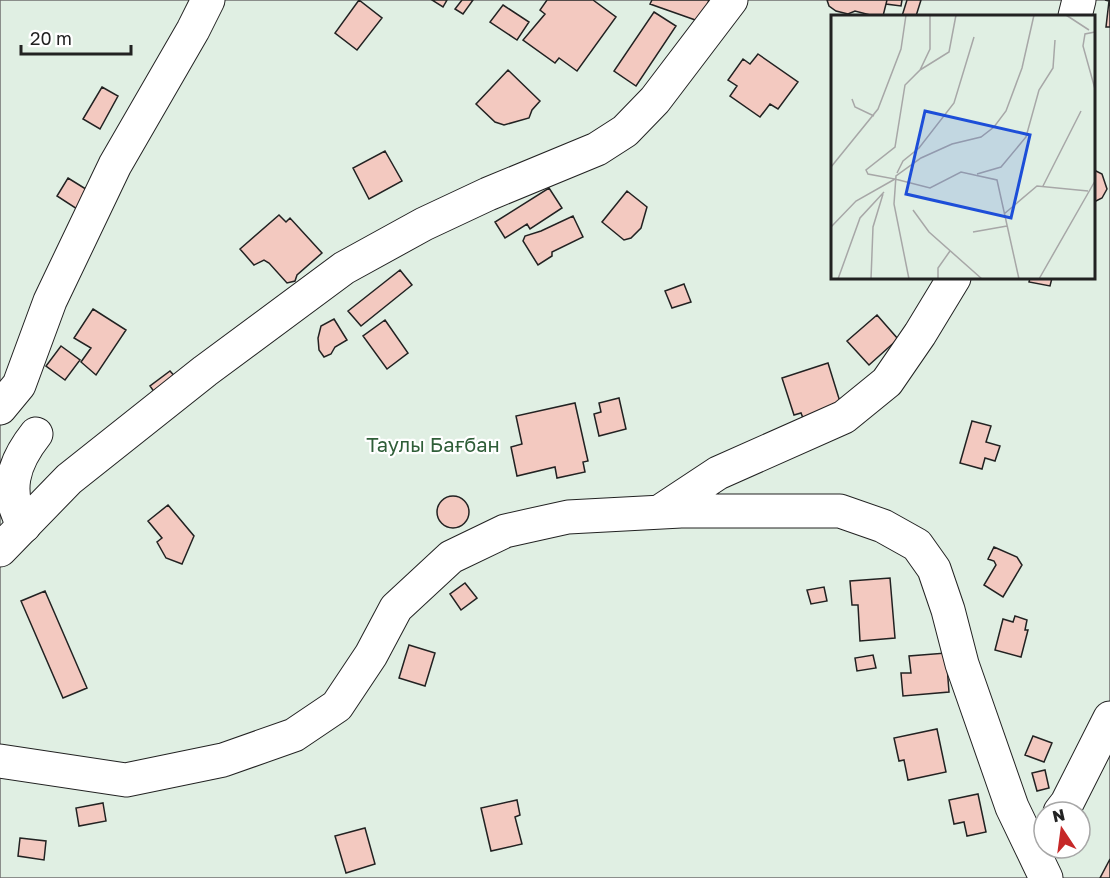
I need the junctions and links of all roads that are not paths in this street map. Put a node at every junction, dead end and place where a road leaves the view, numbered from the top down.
1 (208, 0) edge
2 (731, 0) edge
3 (1078, 0) edge
4 (1075, 15) edge
5 (953, 279) edge
6 (0, 408) edge
7 (36, 434) dead end
8 (659, 512) junction
9 (24, 526) junction
10 (0, 550) edge
11 (1110, 718) edge
12 (0, 761) edge
13 (1069, 800) edge
14 (1032, 832) edge
15 (1042, 860) edge
16 (1046, 878) edge

1 - 6 street
2 - 9 street
3 - 4 street
5 - 8 street
7 - 9 street
8 - 12 street
8 - 14 street
9 - 10 street
11 - 13 street
15 - 16 street

